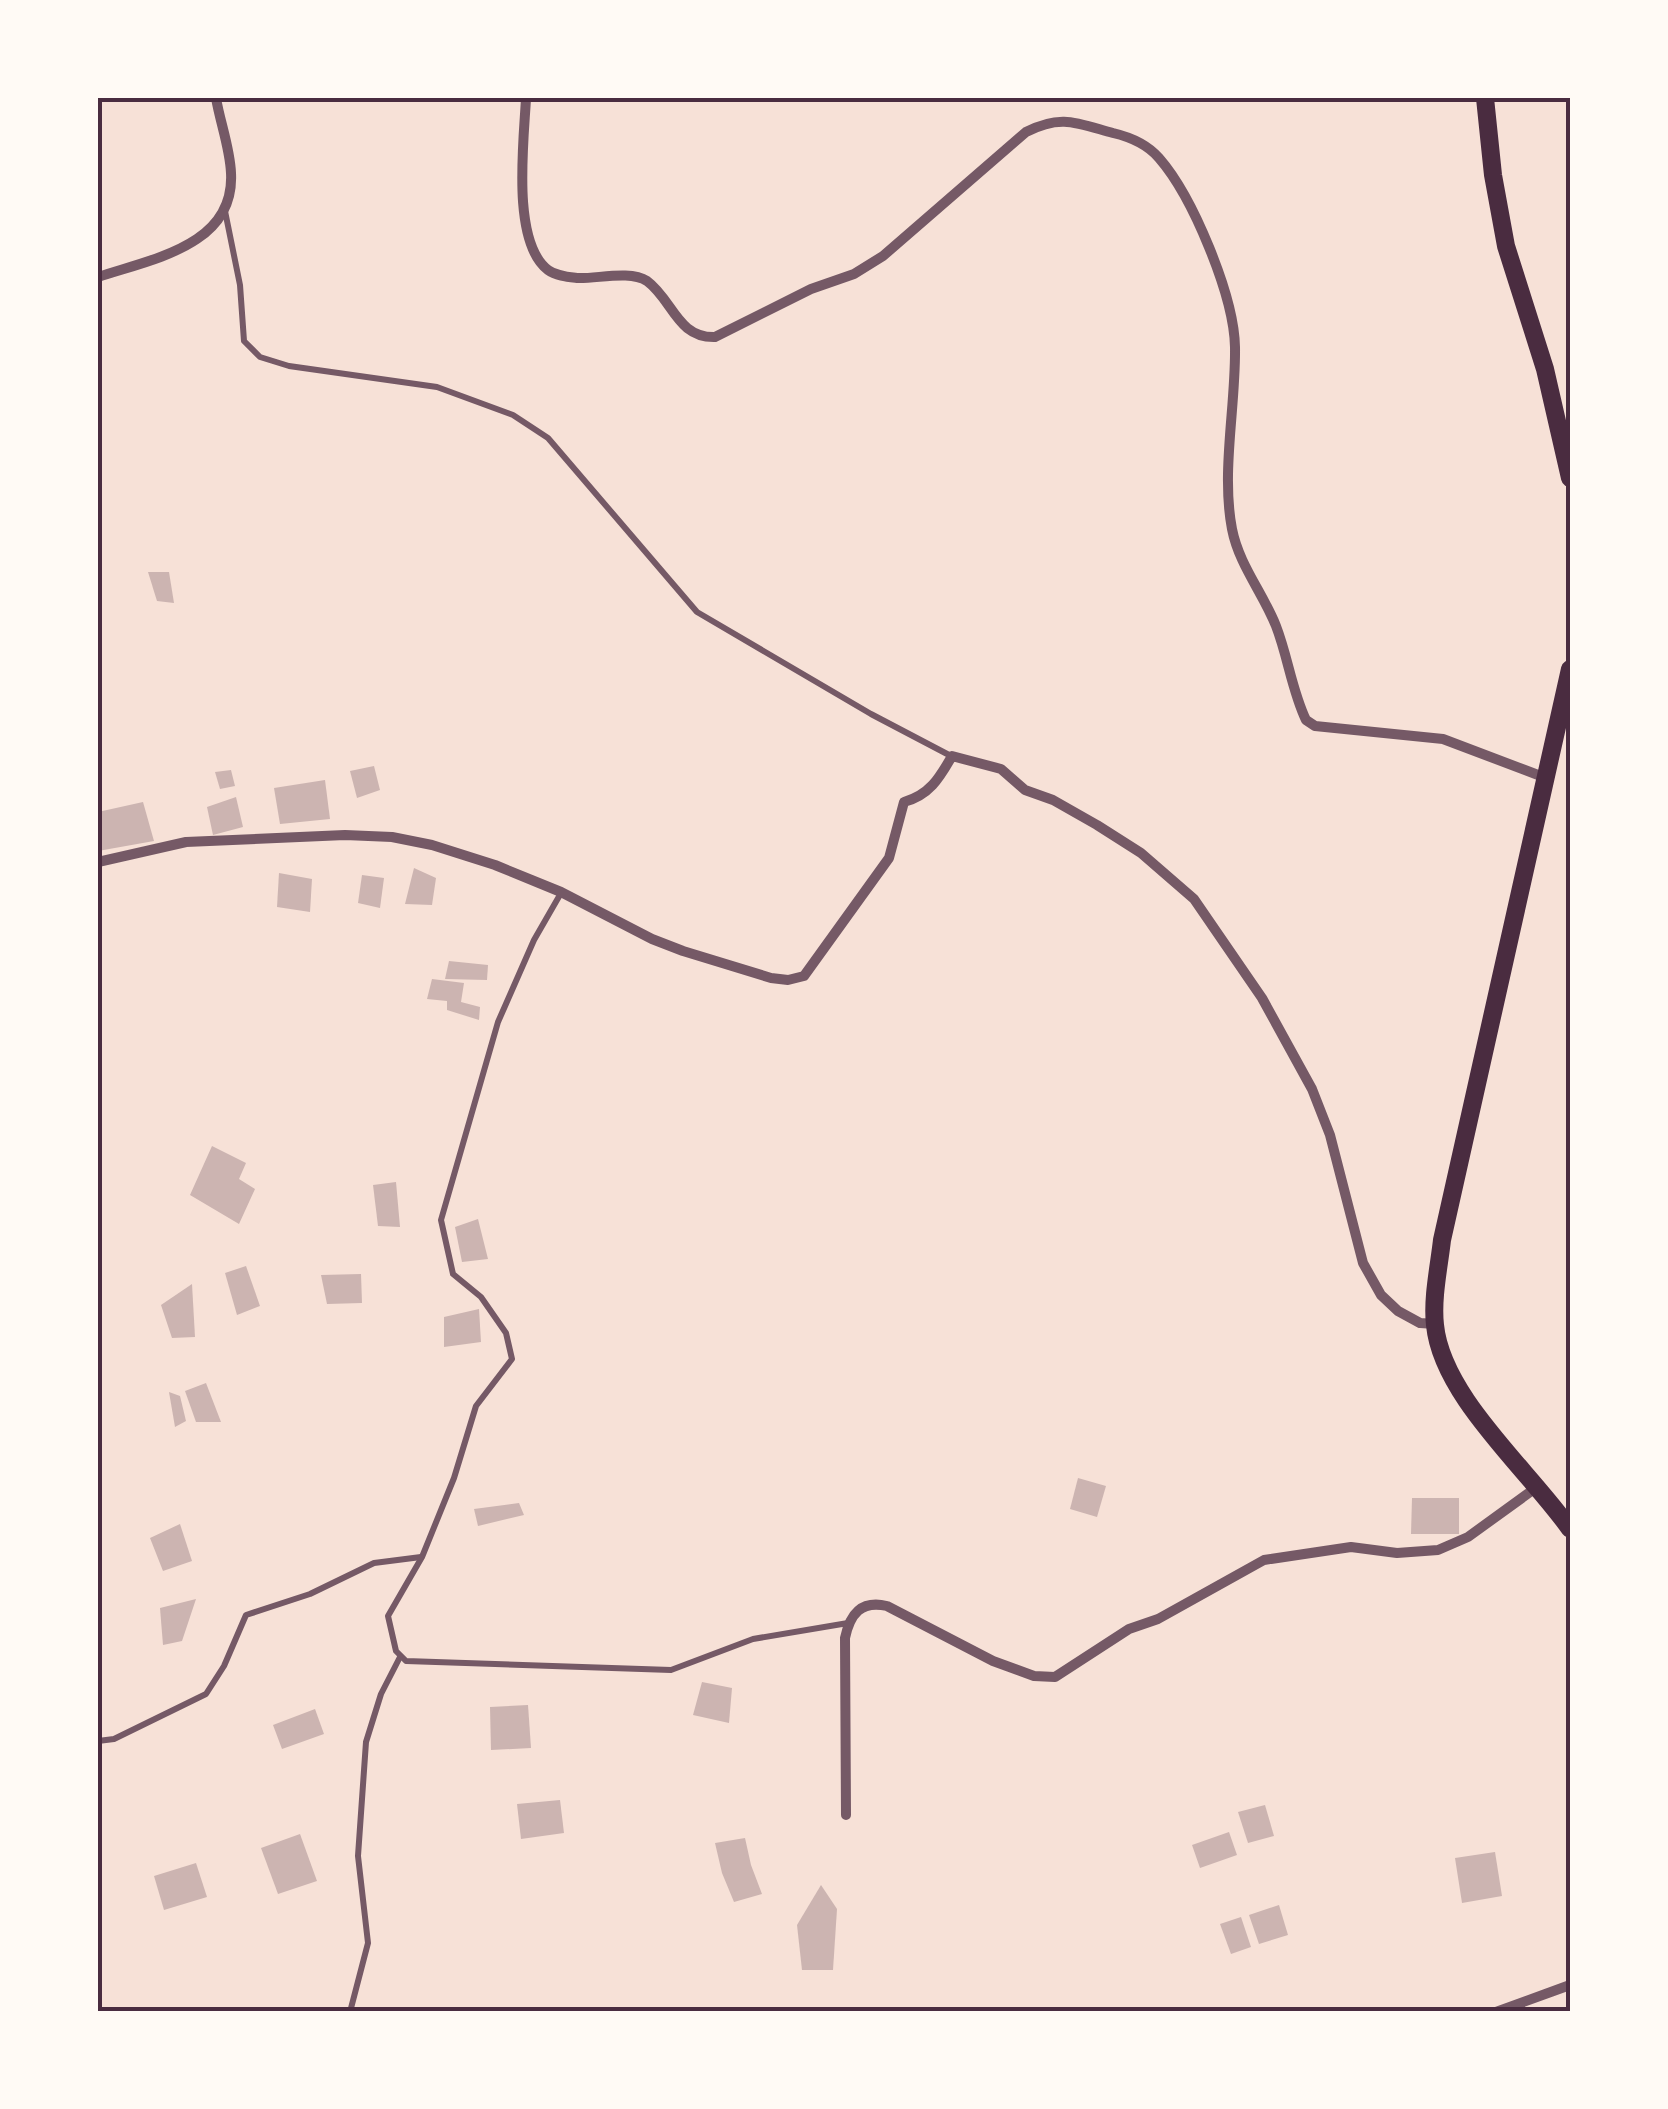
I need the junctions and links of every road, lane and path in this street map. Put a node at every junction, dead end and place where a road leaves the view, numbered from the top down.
1 (216, 98) edge
2 (526, 98) edge
3 (1485, 98) edge
4 (224, 211) junction
5 (98, 277) edge
6 (1570, 478) edge
7 (1570, 669) edge
8 (952, 756) junction
9 (1546, 778) junction
10 (98, 862) edge
11 (562, 892) junction
12 (1434, 1324) junction
13 (1538, 1486) junction
14 (1570, 1528) edge
15 (422, 1557) junction
16 (848, 1623) junction
17 (400, 1657) junction
18 (98, 1741) edge
19 (846, 1815) dead end
20 (1570, 1985) edge
21 (350, 2012) edge
22 (1496, 2012) edge

1 - 4 street
2 - 9 street
3 - 6 main road
4 - 5 street
4 - 8 lane
7 - 9 main road
8 - 11 street
8 - 12 street
9 - 12 main road
10 - 11 street
11 - 15 lane
12 - 13 main road
13 - 14 main road
13 - 16 street
15 - 17 lane
15 - 18 lane
16 - 17 lane
16 - 19 street
17 - 21 lane
20 - 22 street

